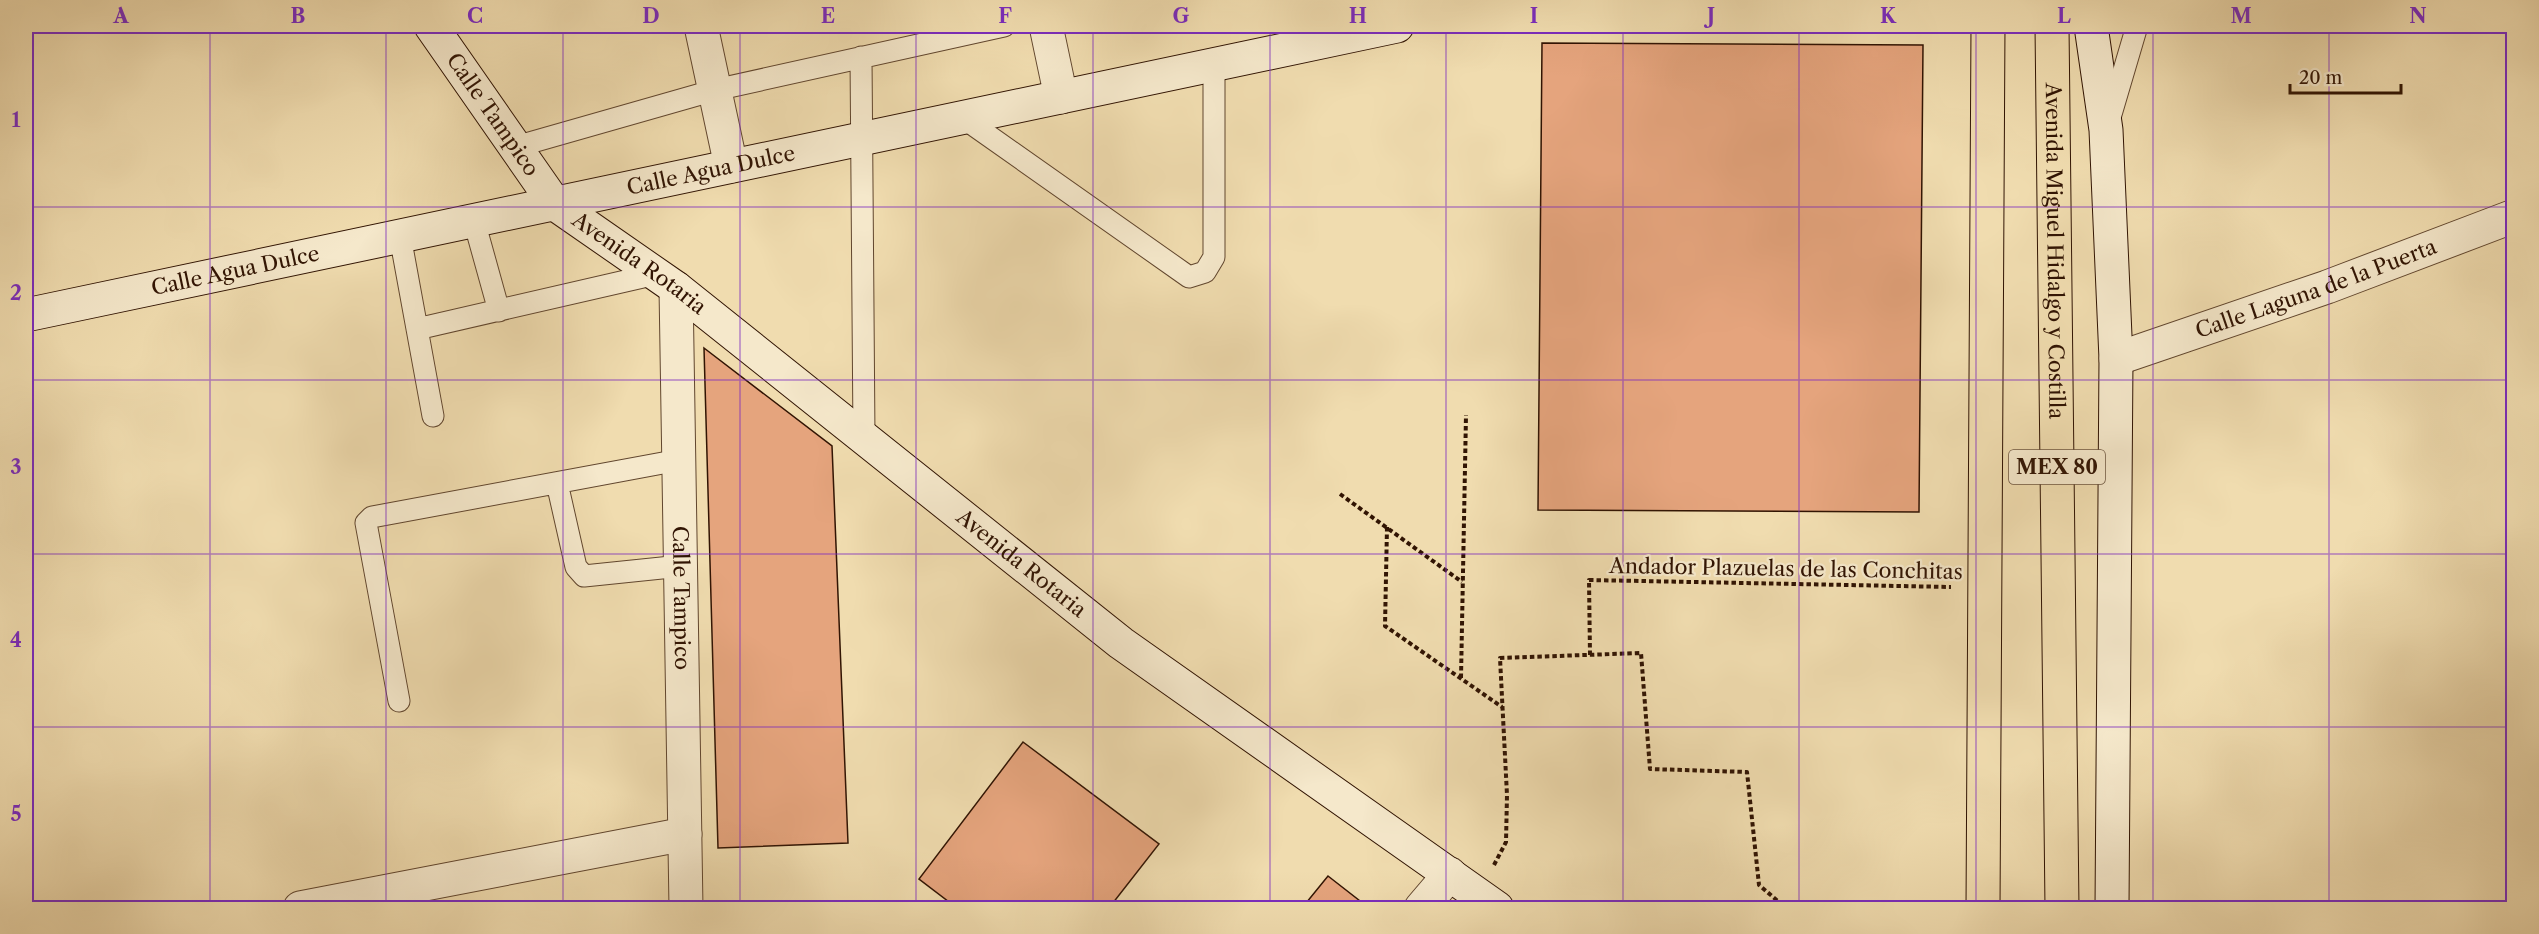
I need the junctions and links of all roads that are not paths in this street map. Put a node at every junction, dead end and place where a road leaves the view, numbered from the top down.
1 (431, 26) edge
2 (701, 26) edge
3 (1004, 26) edge
4 (1046, 26) edge
5 (1397, 26) edge
6 (1988, 26) edge
7 (2052, 26) edge
8 (2091, 26) edge
9 (2137, 26) edge
10 (861, 57) junction
11 (1214, 64) junction
12 (715, 90) junction
13 (1061, 97) junction
14 (962, 117) junction
15 (2106, 130) junction
16 (861, 139) junction
17 (515, 147) junction
18 (731, 166) junction
19 (555, 204) junction
20 (2514, 216) edge
21 (474, 221) junction
22 (400, 236) junction
23 (666, 281) junction
24 (499, 311) junction
25 (26, 315) edge
26 (417, 329) junction
27 (2116, 359) junction
28 (433, 416) dead end
29 (864, 437) junction
30 (679, 460) junction
31 (557, 483) junction
32 (681, 566) junction
33 (399, 701) dead end
34 (685, 834) junction
35 (1450, 874) junction
36 (1488, 902) edge
37 (300, 909) edge
38 (686, 909) edge
39 (1421, 909) edge
40 (1983, 909) edge
41 (2062, 909) edge
42 (2112, 909) edge

1 - 17 street, Calle Tampico
2 - 12 street
3 - 10 lane
4 - 13 street
5 - 11 street, Calle Agua Dulce
6 - 40 main road, MEX 80
7 - 41 main road, Avenida Miguel Hidalgo y Costilla / MEX 80
8 - 15 street
9 - 15 lane
10 - 12 lane
10 - 16 lane
11 - 13 street, Calle Agua Dulce
11 - 14 lane
12 - 17 lane
12 - 18 street
13 - 14 street, Calle Agua Dulce
14 - 16 street, Calle Agua Dulce
15 - 27 street
16 - 18 street, Calle Agua Dulce
16 - 29 lane
17 - 19 street, Calle Tampico
18 - 19 street, Calle Agua Dulce
19 - 21 street, Calle Agua Dulce
19 - 23 street, Avenida Rotaria
20 - 27 street, Calle Laguna de la Puerta
21 - 22 street, Calle Agua Dulce
21 - 24 lane
22 - 25 street, Calle Agua Dulce
22 - 26 lane
23 - 24 lane
23 - 29 street, Avenida Rotaria
23 - 30 street, Calle Tampico
24 - 26 lane
26 - 28 lane
27 - 42 street
29 - 35 street, Avenida Rotaria
30 - 31 lane
30 - 32 street, Calle Tampico
31 - 32 lane
31 - 33 lane
32 - 34 street, Calle Tampico
34 - 37 street
34 - 38 street, Calle Tampico
35 - 36 street, Avenida Rotaria
35 - 39 street

